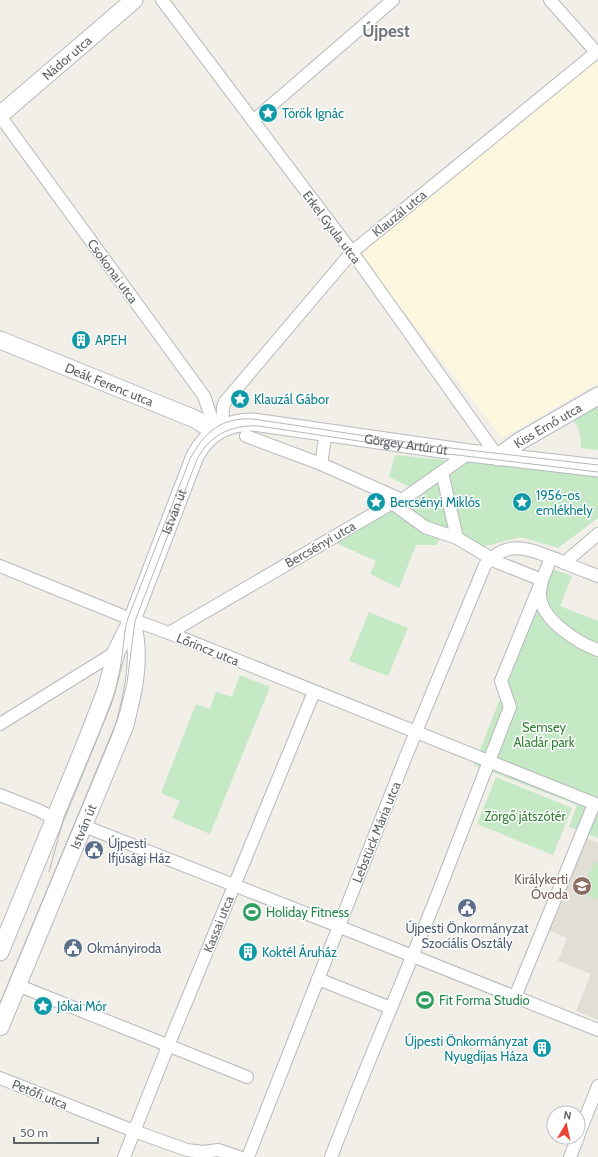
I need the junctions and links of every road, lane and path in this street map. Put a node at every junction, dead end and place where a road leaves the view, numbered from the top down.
1 (134, 0) edge
2 (162, 0) edge
3 (393, 0) edge
4 (550, 0) edge
5 (597, 51) edge
6 (0, 115) edge
7 (253, 121) junction
8 (352, 252) junction
9 (0, 340) edge
10 (204, 396) junction
11 (598, 396) edge
12 (225, 402) junction
13 (219, 430) junction
14 (326, 433) junction
15 (246, 436) dead end
16 (469, 453) junction
17 (498, 457) junction
18 (321, 464) junction
19 (598, 468) edge
20 (442, 472) junction
21 (397, 501) junction
22 (598, 534) edge
23 (457, 538) junction
24 (490, 558) junction
25 (551, 558) junction
26 (564, 563) junction
27 (0, 566) edge
28 (598, 576) edge
29 (542, 580) junction
30 (132, 620) junction
31 (168, 633) junction
32 (598, 650) edge
33 (116, 652) junction
34 (314, 692) junction
35 (0, 724) edge
36 (416, 733) junction
37 (488, 762) junction
38 (0, 795) edge
39 (596, 804) edge
40 (55, 819) junction
41 (84, 826) junction
42 (234, 885) junction
43 (333, 924) dead end
44 (344, 929) dead end
45 (0, 952) edge
46 (412, 956) junction
47 (318, 979) junction
48 (17, 985) junction
49 (516, 997) junction
50 (391, 1008) junction
51 (0, 1027) edge
52 (598, 1030) edge
53 (168, 1046) junction
54 (246, 1077) dead end
55 (0, 1078) edge
56 (598, 1086) edge
57 (586, 1117) edge
58 (134, 1131) junction
59 (575, 1145) edge
60 (124, 1157) edge
61 (239, 1157) edge
62 (248, 1157) edge
63 (331, 1157) edge
64 (570, 1157) edge

1 - 6 street, Nádor utca
2 - 7 street, Erkel Gyula utca
3 - 7 street
4 - 5 street
5 - 8 street, Klauzál utca
6 - 10 street, Csokonai utca
7 - 8 street, Erkel Gyula utca
8 - 12 street, Klauzál utca
8 - 17 street, Erkel Gyula utca
9 - 13 street, Deák Ferenc utca
10 - 12 street
10 - 13 street, Csokonai utca
11 - 17 street, Kiss Ernő utca
12 - 13 street
13 - 14 street, Görgey Artúr út
13 - 30 street, István út
14 - 16 street, Görgey Artúr út
14 - 18 street
15 - 18 street
16 - 17 street, Görgey Artúr út
16 - 20 street, Bercsényi utca
17 - 19 street, Görgey Artúr út
18 - 21 street
20 - 21 street, Bercsényi utca
20 - 23 street
21 - 23 street
21 - 31 street, Bercsényi utca
22 - 26 street
23 - 24 street
24 - 25 street, Lebstück Mária utca
24 - 29 street
24 - 36 street, Lebstück Mária utca
25 - 26 street
25 - 29 street
26 - 28 street
27 - 30 street, Lőrincz utca
29 - 32 street
29 - 37 street
30 - 31 street, Lőrincz utca
30 - 33 street, István út
30 - 41 street, István út
31 - 34 street, Lőrincz utca
33 - 35 street
33 - 40 street, István út
34 - 36 street, Lőrincz utca
34 - 42 street, Kassai utca
36 - 37 street, Lőrincz utca
36 - 47 street, Lebstück Mária utca
37 - 39 street, Lőrincz utca
37 - 46 street
38 - 40 street
39 - 49 street
40 - 45 street, István út
41 - 42 street
41 - 48 street, István út
42 - 43 street
42 - 53 street, Kassai utca
44 - 46 street
46 - 49 street
46 - 50 street
47 - 50 street
47 - 62 street, Lebstück Mária utca
48 - 51 street, István út
48 - 53 street
49 - 52 street
50 - 63 street
53 - 54 street
53 - 58 street, Kassai utca
55 - 58 street, Petőfi utca
56 - 57 street
58 - 60 street, Kassai utca
58 - 61 street, Petőfi utca
59 - 64 street

